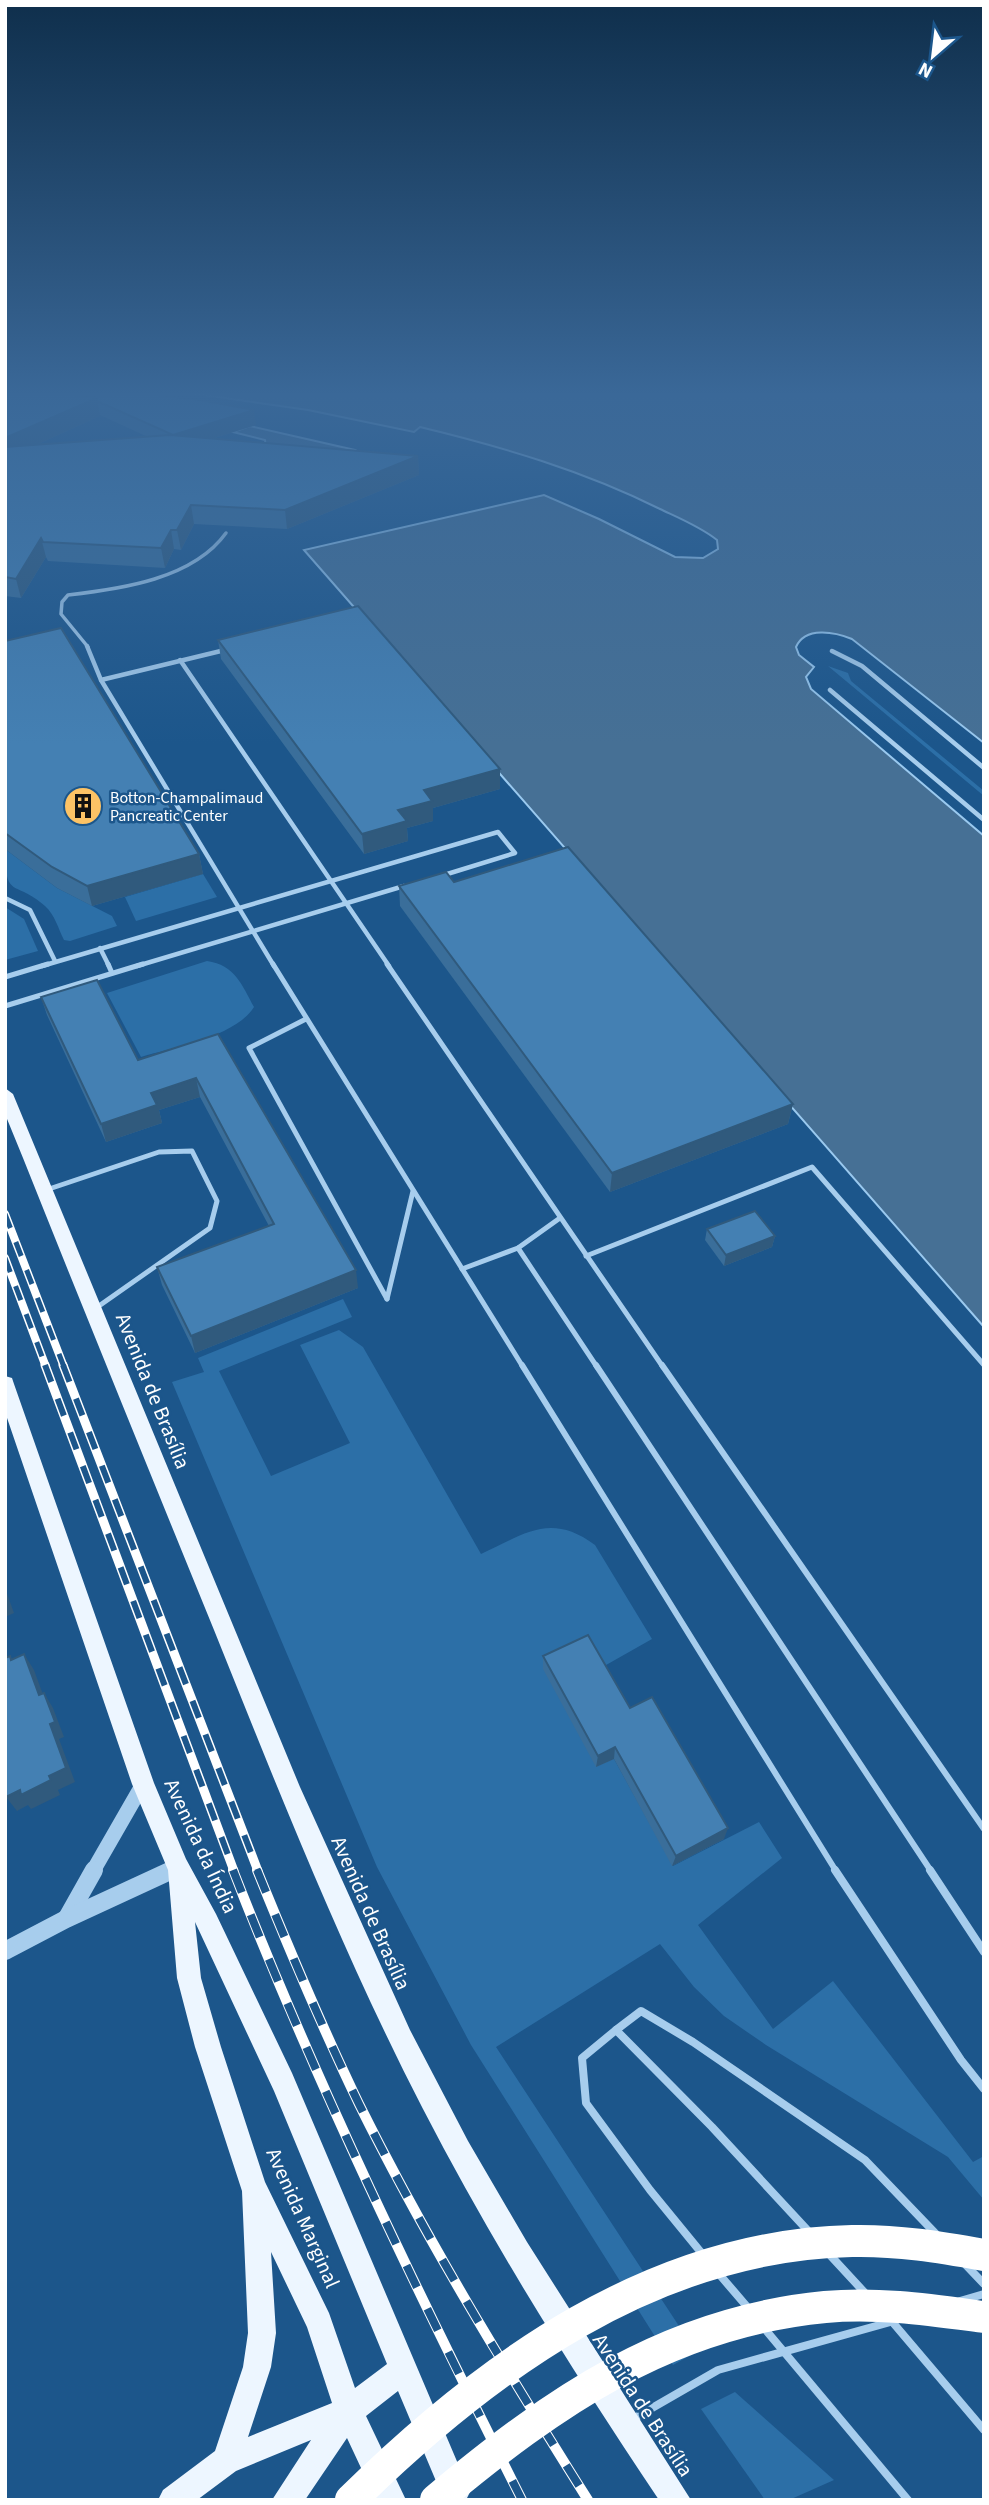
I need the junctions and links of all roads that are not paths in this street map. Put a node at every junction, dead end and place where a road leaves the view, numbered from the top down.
1 (226, 533) edge
2 (233, 648) edge
3 (831, 651) dead end
4 (180, 660) junction
5 (101, 680) junction
6 (830, 690) dead end
7 (984, 768) edge
8 (984, 820) edge
9 (437, 876) edge
10 (330, 881) junction
11 (411, 884) edge
12 (5, 898) edge
13 (346, 904) junction
14 (238, 908) junction
15 (253, 932) junction
16 (100, 948) junction
17 (55, 961) junction
18 (113, 973) junction
19 (5, 977) edge
20 (5, 1006) edge
21 (306, 1019) junction
22 (5, 1094) edge
23 (45, 1191) junction
24 (413, 1191) junction
25 (560, 1218) junction
26 (518, 1248) junction
27 (586, 1256) junction
28 (462, 1269) junction
29 (94, 1310) junction
30 (984, 1365) edge
31 (5, 1384) edge
32 (143, 1784) junction
33 (984, 1829) edge
34 (178, 1867) junction
35 (66, 1919) junction
36 (5, 1951) edge
37 (984, 1952) edge
38 (616, 2030) junction
39 (984, 2089) edge
40 (253, 2185) junction
41 (984, 2255) edge
42 (984, 2284) edge
43 (984, 2294) edge
44 (984, 2317) edge
45 (892, 2322) junction
46 (784, 2353) junction
47 (404, 2369) junction
48 (349, 2411) junction
49 (626, 2424) junction
50 (984, 2430) edge
51 (226, 2460) junction
52 (173, 2500) edge
53 (287, 2500) edge
54 (351, 2500) edge
55 (391, 2500) edge
56 (436, 2500) edge
57 (458, 2500) edge
58 (676, 2500) edge
59 (908, 2500) edge

1 - 5 lane
2 - 4 lane
3 - 7 street
4 - 5 lane
4 - 10 lane
5 - 14 lane
6 - 8 lane
9 - 10 lane
10 - 13 lane
10 - 14 lane
11 - 13 lane
12 - 17 lane
13 - 15 lane
13 - 25 lane
14 - 15 lane
14 - 16 lane
15 - 18 lane
15 - 21 lane
16 - 17 lane
16 - 18 lane
17 - 19 lane
18 - 20 lane
21 - 24 lane
21 - 24 lane
22 - 23 main road, Avenida de Brasília
23 - 29 main road, Avenida de Brasília
23 - 29 lane, Avenida de Brasília
24 - 28 lane
25 - 26 lane
25 - 27 lane
26 - 28 lane
26 - 37 lane
27 - 30 lane
27 - 33 lane
28 - 39 lane
29 - 49 main road, Avenida de Brasília
31 - 32 main road, Avenida da Índia
32 - 34 main road, Avenida da Índia
32 - 35 street
34 - 35 street
34 - 40 main road, Avenida Marginal
34 - 47 main road, Avenida da Índia
35 - 36 street
38 - 42 lane
38 - 45 lane
38 - 46 lane
40 - 48 main road, Avenida Marginal
40 - 51 main road
41 - 54 highway, bridge
43 - 45 lane
44 - 56 highway, bridge
45 - 46 lane
45 - 50 lane
46 - 49 lane
46 - 59 lane
47 - 48 main road
47 - 57 main road
48 - 51 main road
48 - 53 main road
48 - 55 main road, Avenida Marginal
49 - 58 main road, Avenida de Brasília
51 - 52 main road

